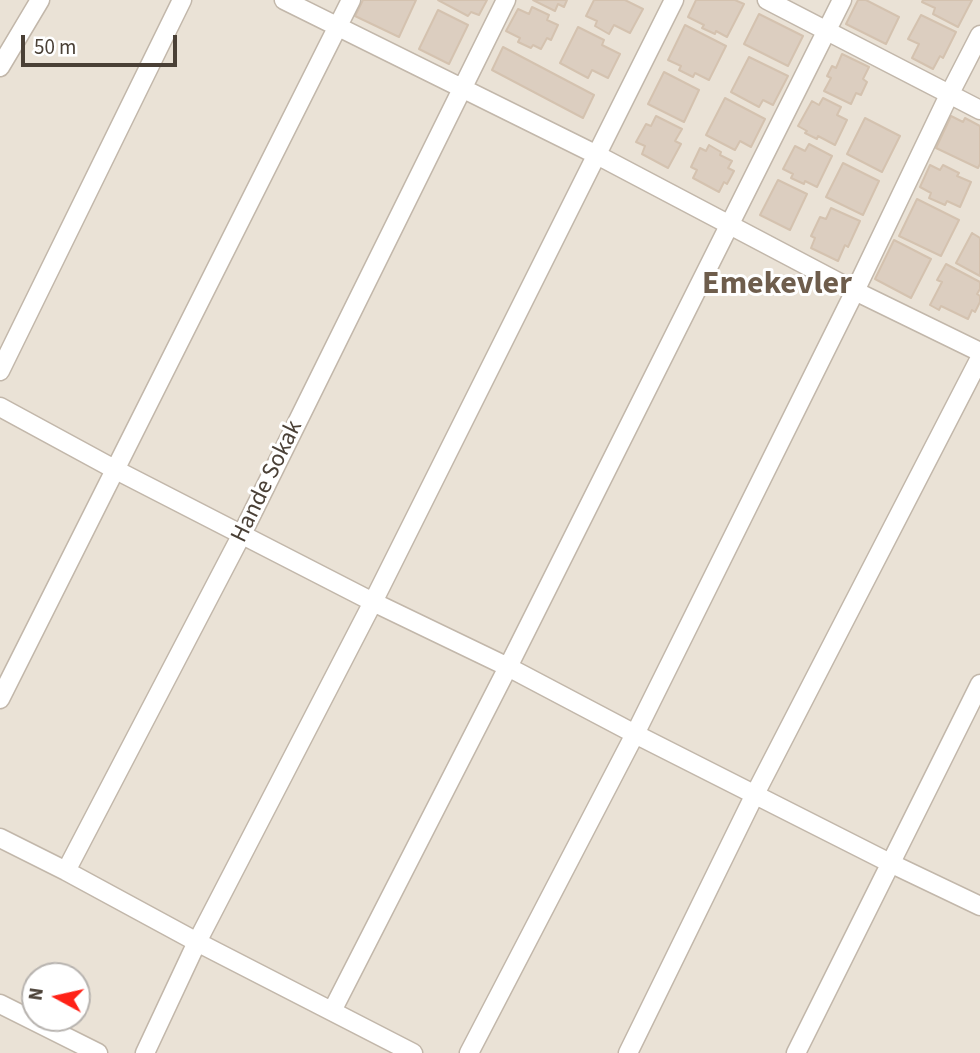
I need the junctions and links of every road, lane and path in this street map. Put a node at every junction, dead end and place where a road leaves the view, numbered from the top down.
1 (40, 0) edge
2 (182, 0) edge
3 (285, 0) edge
4 (351, 0) edge
5 (506, 0) edge
6 (674, 0) edge
7 (767, 0) edge
8 (842, 0) edge
9 (337, 27) junction
10 (827, 31) junction
11 (980, 35) edge
12 (1, 63) edge
13 (462, 88) junction
14 (949, 95) junction
15 (980, 110) edge
16 (597, 155) junction
17 (730, 225) junction
18 (855, 291) junction
19 (980, 352) edge
20 (980, 358) edge
21 (0, 371) edge
22 (0, 407) edge
23 (116, 470) junction
24 (242, 534) junction
25 (373, 602) junction
26 (508, 667) junction
27 (980, 684) edge
28 (0, 699) edge
29 (635, 734) junction
30 (755, 794) junction
31 (0, 838) edge
32 (890, 863) junction
33 (66, 871) junction
34 (980, 906) edge
35 (197, 942) junction
36 (0, 1004) edge
37 (332, 1011) junction
38 (98, 1053) edge
39 (145, 1053) edge
40 (413, 1053) edge
41 (469, 1053) edge
42 (628, 1053) edge
43 (796, 1053) edge

1 - 12 street
2 - 21 street
3 - 9 street
4 - 9 street
5 - 13 street, Hande Sokak
6 - 16 street
7 - 10 street
8 - 10 street
9 - 13 street
9 - 23 street
10 - 14 street
10 - 17 street
11 - 14 street
13 - 16 street
13 - 24 street, Hande Sokak
14 - 15 street
14 - 18 street
16 - 17 street
16 - 25 street
17 - 18 street
17 - 26 street
18 - 19 street
18 - 29 street
20 - 30 street
22 - 23 street
23 - 24 street
23 - 28 street
24 - 25 street
24 - 33 street, Hande Sokak
25 - 26 street
25 - 35 street
26 - 29 street
26 - 37 street
27 - 32 street
29 - 30 street
29 - 41 street
30 - 32 street
30 - 42 street
31 - 33 street
32 - 34 street
32 - 43 street
33 - 35 street
35 - 37 street
35 - 39 street
36 - 38 street
37 - 40 street

